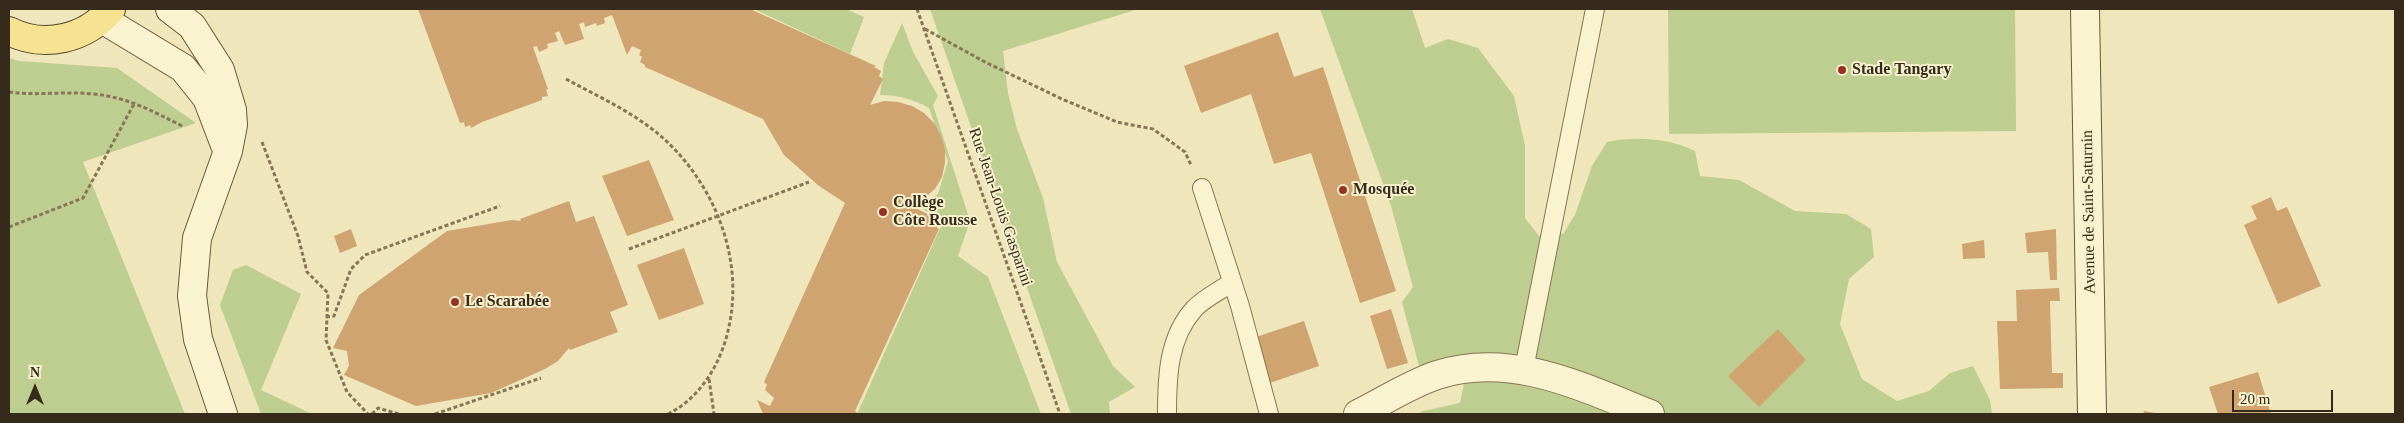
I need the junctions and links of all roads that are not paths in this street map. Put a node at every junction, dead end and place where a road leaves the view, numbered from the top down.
1 (170, 9) edge
2 (1594, 9) edge
3 (2085, 9) edge
4 (107, 14) edge
5 (9, 31) edge
6 (226, 135) junction
7 (1202, 188) road end
8 (1232, 282) junction
9 (1524, 369) junction
10 (223, 414) edge
11 (1168, 414) edge
12 (1270, 414) edge
13 (1358, 414) edge
14 (1650, 414) edge
15 (2092, 414) edge

1 - 6 main road
2 - 9 lane
3 - 15 main road, Avenue de Saint-Saturnin
4 - 5 main road
4 - 6 main road
6 - 10 main road
7 - 8 lane
8 - 11 lane
8 - 12 lane
9 - 13 main road
9 - 14 main road

